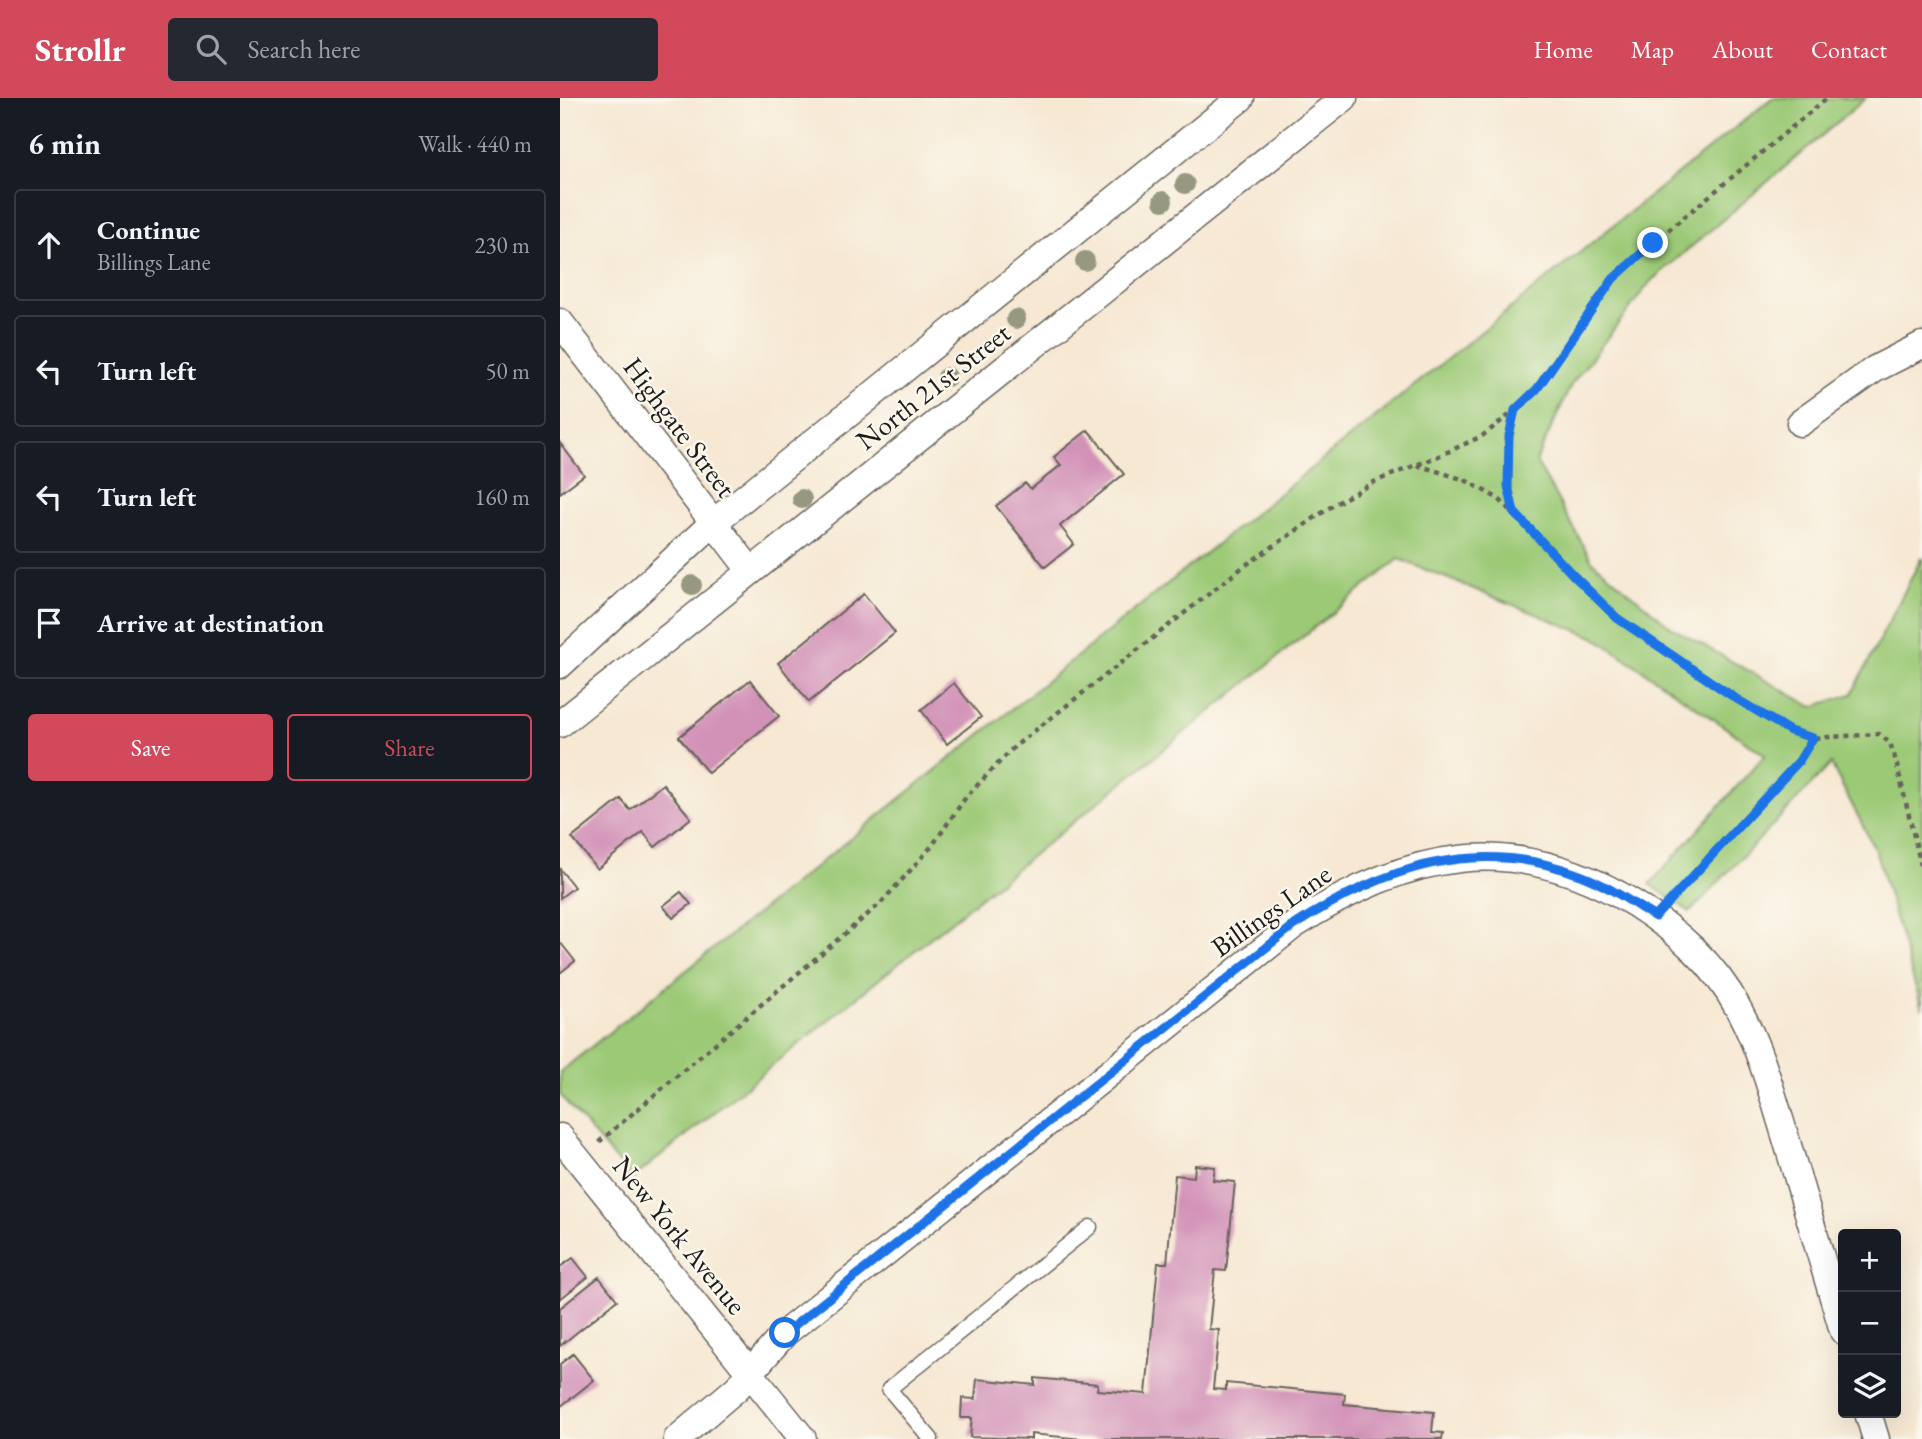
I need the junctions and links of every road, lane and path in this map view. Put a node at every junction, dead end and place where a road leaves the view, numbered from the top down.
1 (1241, 98) edge
2 (1344, 98) edge
3 (1827, 98) edge
4 (560, 322) edge
5 (1922, 345) edge
6 (1515, 410) junction
7 (1800, 423) dead end
8 (1416, 465) junction
9 (1514, 512) junction
10 (713, 523) junction
11 (750, 570) junction
12 (560, 665) edge
13 (560, 723) edge
14 (1813, 738) junction
15 (1922, 870) edge
16 (1655, 917) junction
17 (560, 1137) edge
18 (578, 1159) junction
19 (1090, 1227) dead end
20 (1838, 1314) edge
21 (750, 1373) junction
22 (1870, 1418) edge
23 (677, 1439) edge
24 (803, 1439) edge
25 (931, 1439) edge
26 (1876, 1439) edge

1 - 10 street, North 21st Street
2 - 11 street, North 21st Street
3 - 6 path
4 - 10 street, Highgate Street
5 - 7 street
6 - 8 path
6 - 9 path
8 - 9 path
8 - 18 path
9 - 14 path
10 - 11 street, Highgate Street
10 - 12 street, North 21st Street
11 - 13 street, North 21st Street
14 - 15 path
14 - 16 path
16 - 20 street, Billings Lane
16 - 21 street, Billings Lane
17 - 18 street, New York Avenue
18 - 21 street, New York Avenue
19 - 25 lane
21 - 23 street, Billings Lane
21 - 24 street, New York Avenue
22 - 26 street

